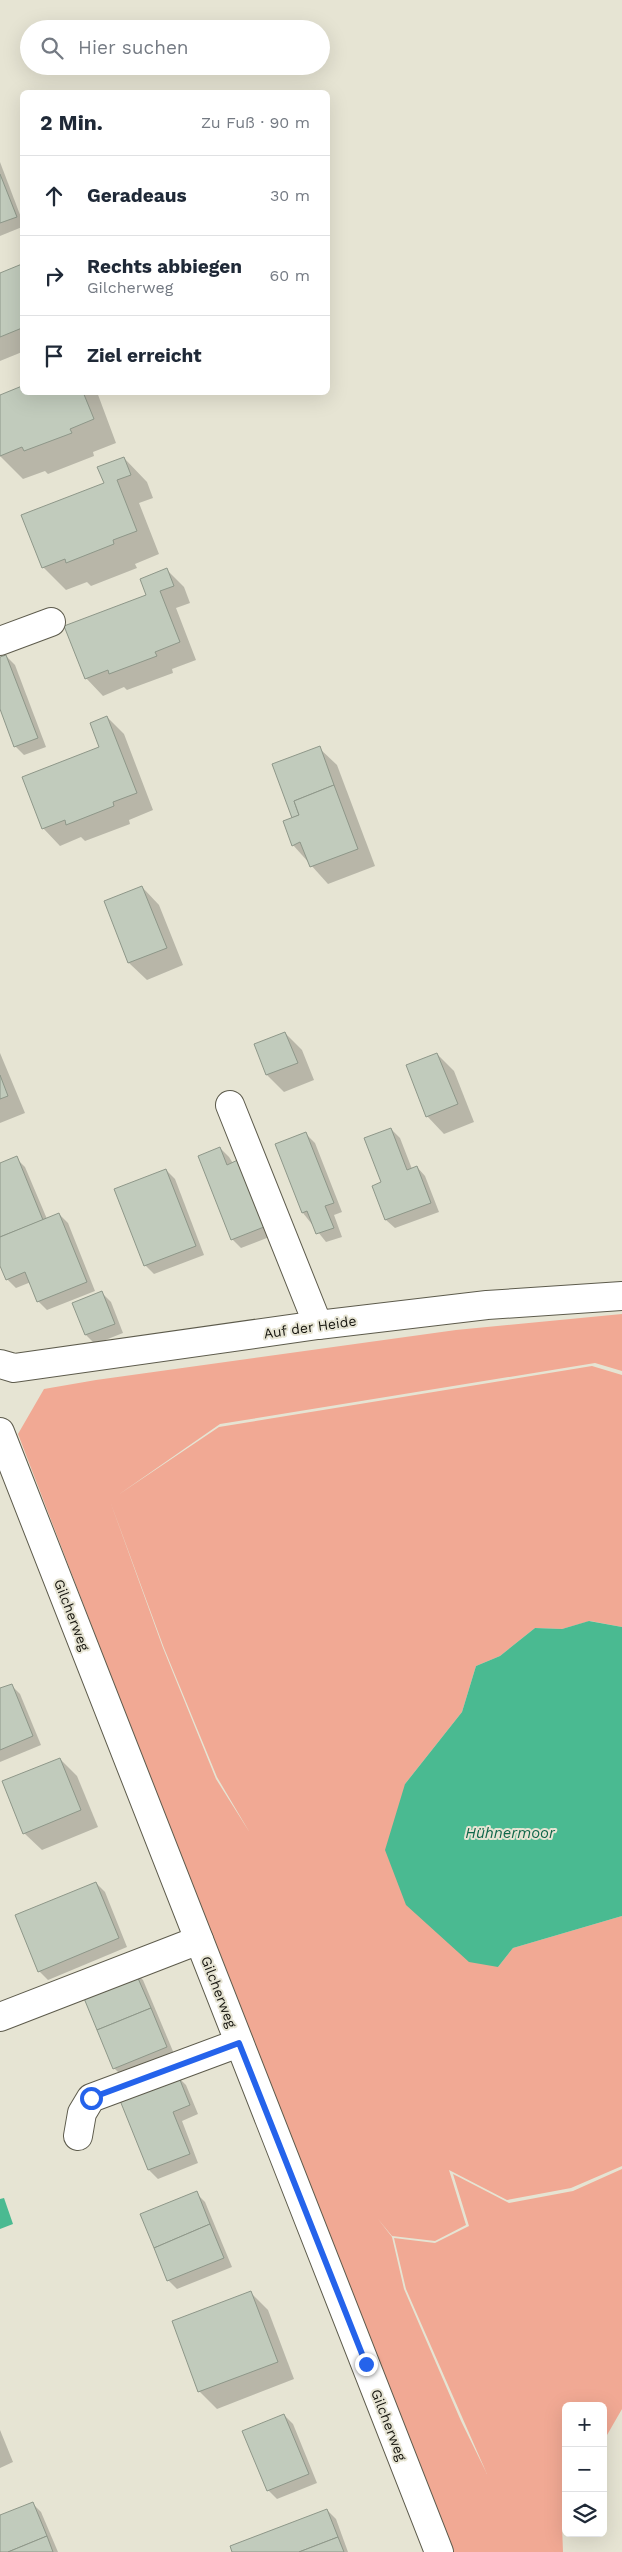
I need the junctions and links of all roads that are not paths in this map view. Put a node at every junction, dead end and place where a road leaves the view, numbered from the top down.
1 (51, 622) dead end
2 (0, 641) edge
3 (230, 1105) dead end
4 (622, 1296) edge
5 (318, 1325) junction
6 (0, 1364) edge
7 (0, 1432) edge
8 (199, 1940) junction
9 (0, 2017) edge
10 (239, 2043) junction
11 (78, 2136) dead end
12 (440, 2552) edge

1 - 2 street
3 - 5 street
4 - 5 street, Auf der Heide
5 - 6 street, Auf der Heide
7 - 8 street, Gilcherweg
8 - 9 street
8 - 10 street, Gilcherweg
10 - 11 street
10 - 12 street, Gilcherweg

